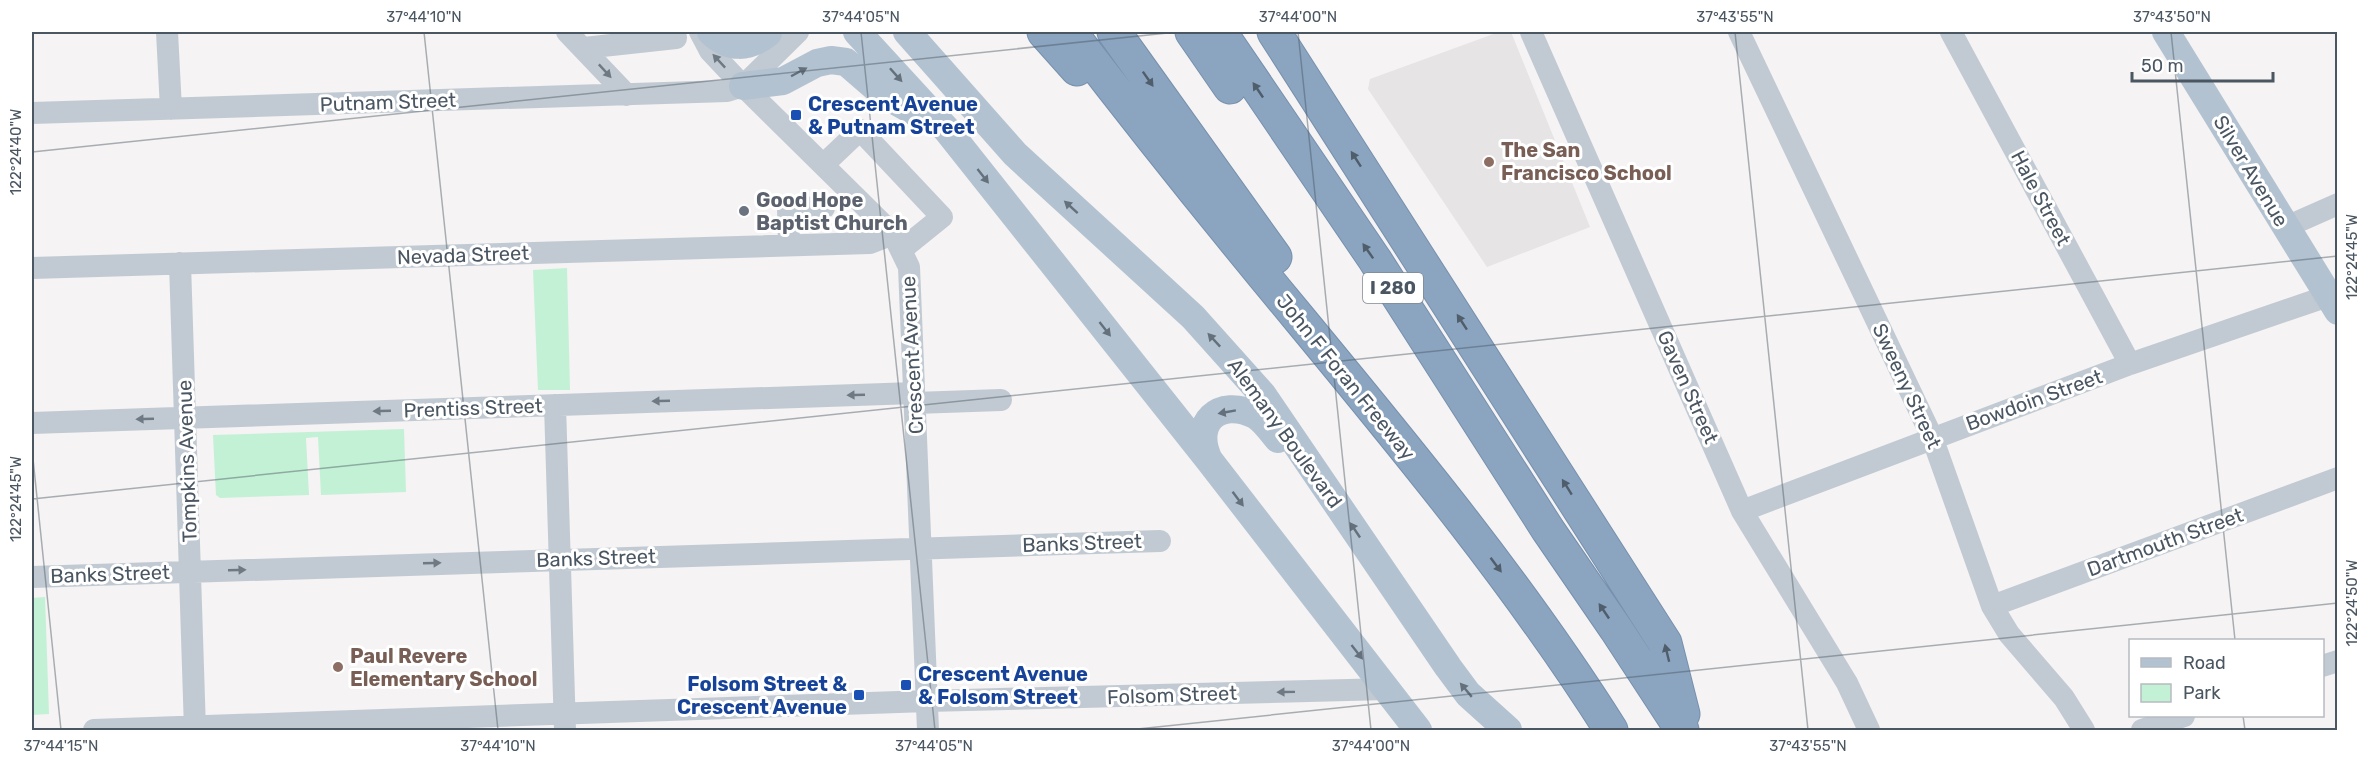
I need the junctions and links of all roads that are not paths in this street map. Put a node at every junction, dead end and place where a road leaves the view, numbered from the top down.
1 (167, 32) edge
2 (567, 32) edge
3 (675, 32) edge
4 (700, 32) edge
5 (711, 32) edge
6 (768, 32) edge
7 (798, 32) edge
8 (857, 32) edge
9 (907, 32) edge
10 (1044, 32) edge
11 (1070, 32) edge
12 (1114, 32) edge
13 (1192, 32) edge
14 (1274, 32) edge
15 (1531, 32) edge
16 (1739, 32) edge
17 (1951, 32) edge
18 (2166, 32) edge
19 (643, 36) edge
20 (584, 48) junction
21 (1222, 48) edge
22 (750, 80) junction
23 (627, 95) junction
24 (171, 109) junction
25 (32, 113) edge
26 (947, 130) junction
27 (823, 165) junction
28 (2337, 204) edge
29 (824, 208) dead end
30 (2286, 227) junction
31 (897, 242) junction
32 (789, 245) junction
33 (180, 263) junction
34 (32, 268) edge
35 (2333, 303) edge
36 (1304, 324) junction
37 (2130, 364) junction
38 (914, 398) junction
39 (1001, 400) dead end
40 (555, 405) junction
41 (185, 418) junction
42 (32, 423) edge
43 (1932, 437) junction
44 (1209, 460) junction
45 (2337, 478) edge
46 (1333, 497) junction
47 (1742, 511) junction
48 (1461, 518) junction
49 (1160, 541) dead end
50 (920, 548) junction
51 (559, 559) junction
52 (190, 572) junction
53 (32, 577) edge
54 (1992, 606) junction
55 (1387, 689) junction
56 (927, 701) junction
57 (2181, 717) edge
58 (565, 722) edge
59 (195, 728) edge
60 (94, 730) edge
61 (928, 730) edge
62 (1418, 730) edge
63 (1508, 730) edge
64 (1611, 730) edge
65 (1682, 730) edge
66 (1687, 730) edge
67 (1869, 730) edge
68 (2084, 730) edge
69 (2142, 730) edge

1 - 24 street
2 - 20 street
3 - 19 street
22 -> 4 street, Crescent Avenue
5 - 6 main road
6 - 22 main road
7 - 22 street
8 -> 26 main road
46 -> 9 main road, Alemany Boulevard
10 - 36 highway
11 - 36 highway, John F Foran Freeway
12 -> 48 highway
13 - 21 highway
66 -> 14 highway
15 - 47 street, Gaven Street
16 - 43 street, Sweeny Street
17 - 37 street, Hale Street
18 - 30 main road, Silver Avenue
19 - 20 street
20 -> 23 street
65 -> 21 highway
22 - 23 street, Putnam Street
22 -> 26 main road
22 - 27 street, Crescent Avenue
23 - 24 street, Putnam Street
24 - 25 street, Putnam Street
26 -> 44 main road
27 - 31 street, Crescent Avenue
27 - 31 street
28 - 30 street
29 - 32 street
30 - 35 main road, Silver Avenue
31 - 32 street, Nevada Street
31 - 38 street, Crescent Avenue
32 - 33 street, Nevada Street
33 - 34 street, Nevada Street
33 - 41 street, Tompkins Avenue
35 - 37 street, Bowdoin Street
36 - 48 highway, John F Foran Freeway
37 - 43 street, Bowdoin Street
38 - 39 street, Prentiss Street
38 -> 40 street, Prentiss Street
38 - 50 street, Crescent Avenue
40 -> 41 street, Prentiss Street
40 - 51 street
41 -> 42 street, Prentiss Street
41 - 52 street, Tompkins Avenue
43 - 47 street, Bowdoin Street
43 - 54 street, Sweeny Street
46 -> 44 main road
44 -> 55 main road
45 - 54 street, Dartmouth Street
63 -> 46 main road, Alemany Boulevard
47 - 67 street, Gaven Street
48 -> 64 highway, John F Foran Freeway
49 - 50 street, Banks Street
50 - 51 street, Banks Street
50 - 56 street, Crescent Avenue
52 -> 51 street, Banks Street
51 - 58 street
52 - 53 street, Banks Street
52 - 59 street, Tompkins Avenue
54 - 68 street, Sweeny Street
55 -> 56 street, Folsom Street
55 - 62 main road
56 - 58 street, Folsom Street
56 - 61 street, Crescent Avenue
57 - 69 street
58 - 59 street, Folsom Street
59 - 60 street, Folsom Street

